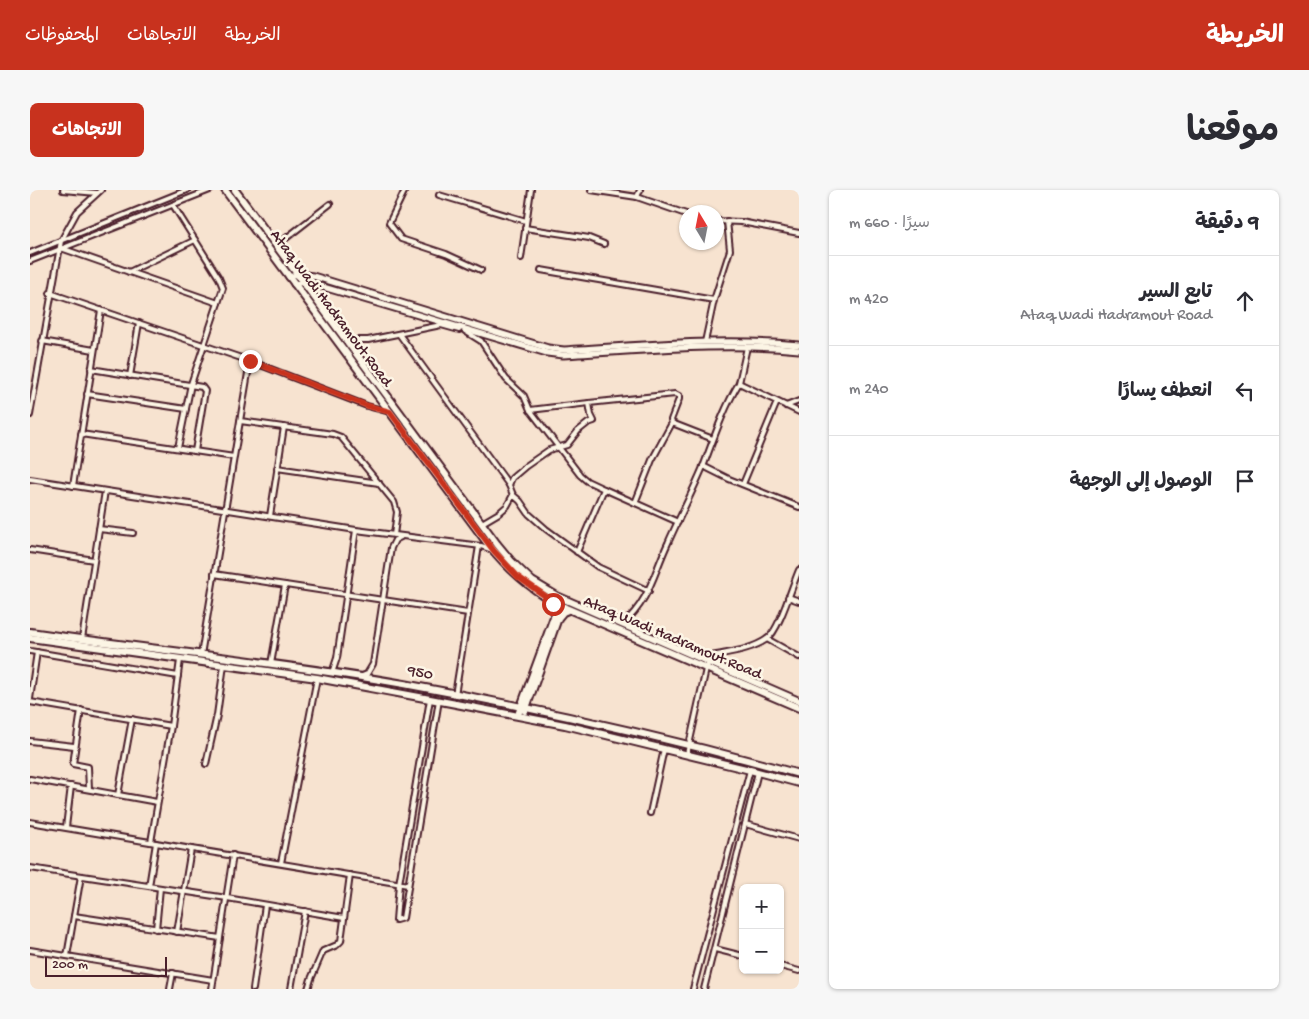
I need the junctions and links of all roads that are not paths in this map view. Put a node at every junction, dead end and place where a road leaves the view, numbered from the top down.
1 (63, 190) edge
2 (187, 190) edge
3 (210, 190) edge
4 (224, 190) edge
5 (234, 190) edge
6 (405, 190) edge
7 (531, 190) edge
8 (591, 190) edge
9 (640, 190) edge
10 (99, 192) edge
11 (439, 195) dead end
12 (637, 198) junction
13 (330, 204) dead end
14 (174, 205) junction
15 (679, 212) edge
16 (526, 221) junction
17 (724, 221) edge
18 (727, 221) junction
19 (525, 228) junction
20 (799, 233) edge
21 (196, 240) junction
22 (60, 241) junction
23 (604, 244) dead end
24 (276, 246) junction
25 (60, 248) junction
26 (30, 253) edge
27 (521, 258) dead end
28 (30, 261) edge
29 (481, 270) dead end
30 (541, 270) dead end
31 (129, 272) junction
32 (298, 274) junction
33 (289, 277) junction
34 (304, 282) junction
35 (294, 284) junction
36 (50, 293) junction
37 (714, 300) junction
38 (218, 303) junction
39 (100, 310) junction
40 (138, 323) junction
41 (399, 334) junction
42 (346, 340) junction
43 (42, 341) junction
44 (705, 342) junction
45 (339, 344) junction
46 (202, 345) junction
47 (799, 345) edge
48 (747, 347) junction
49 (94, 350) junction
50 (799, 350) edge
51 (250, 361) junction
52 (91, 370) junction
53 (130, 376) junction
54 (30, 377) edge
55 (36, 378) junction
56 (739, 383) junction
57 (191, 384) junction
58 (87, 394) junction
59 (799, 401) edge
60 (777, 402) junction
61 (589, 403) junction
62 (786, 406) junction
63 (186, 409) junction
64 (530, 410) junction
65 (390, 412) junction
66 (799, 412) edge
67 (30, 415) edge
68 (240, 421) junction
69 (672, 423) junction
70 (284, 427) junction
71 (81, 434) junction
72 (713, 439) junction
73 (558, 447) junction
74 (178, 448) junction
75 (195, 451) junction
76 (234, 457) junction
77 (704, 466) junction
78 (277, 468) junction
79 (30, 479) edge
80 (379, 483) junction
81 (743, 484) junction
82 (509, 485) junction
83 (73, 486) junction
84 (604, 489) junction
85 (105, 491) junction
86 (513, 495) junction
87 (635, 503) junction
88 (799, 507) edge
89 (225, 509) junction
90 (270, 516) junction
91 (678, 522) junction
92 (482, 523) junction
93 (99, 529) junction
94 (356, 530) junction
95 (133, 533) dead end
96 (480, 533) junction
97 (394, 535) junction
98 (402, 536) junction
99 (477, 546) junction
100 (30, 550) edge
101 (494, 551) junction
102 (576, 552) junction
103 (94, 560) junction
104 (799, 570) edge
105 (214, 574) junction
106 (520, 575) junction
107 (285, 585) junction
108 (648, 590) junction
109 (346, 594) junction
110 (788, 598) junction
111 (383, 600) junction
112 (551, 600) junction
113 (799, 601) edge
114 (568, 610) junction
115 (468, 613) junction
116 (622, 625) junction
117 (30, 632) edge
118 (30, 638) edge
119 (82, 639) junction
120 (767, 639) junction
121 (30, 650) edge
122 (37, 652) junction
123 (799, 657) edge
124 (201, 658) junction
125 (180, 660) junction
126 (709, 662) junction
127 (271, 664) junction
128 (224, 665) junction
129 (706, 669) junction
130 (332, 673) junction
131 (178, 676) junction
132 (360, 677) junction
133 (317, 678) junction
134 (455, 695) junction
135 (430, 699) junction
136 (30, 700) edge
137 (439, 700) junction
138 (799, 700) edge
139 (523, 708) junction
140 (799, 708) edge
141 (81, 710) junction
142 (520, 716) junction
143 (132, 719) junction
144 (171, 726) junction
145 (30, 741) edge
146 (74, 746) junction
147 (689, 746) junction
148 (664, 749) junction
149 (687, 754) junction
150 (206, 764) dead end
151 (750, 770) junction
152 (758, 772) junction
153 (799, 774) edge
154 (30, 779) edge
155 (799, 783) edge
156 (71, 786) junction
157 (89, 789) junction
158 (118, 795) junction
159 (157, 802) junction
160 (650, 813) dead end
161 (30, 822) edge
162 (745, 824) junction
163 (66, 827) junction
164 (799, 839) edge
165 (153, 843) junction
166 (191, 849) junction
167 (233, 856) junction
168 (281, 863) junction
169 (30, 868) edge
170 (350, 875) junction
171 (80, 876) junction
172 (399, 884) junction
173 (408, 885) junction
174 (149, 886) junction
175 (160, 888) junction
176 (183, 891) junction
177 (227, 898) junction
178 (266, 905) junction
179 (304, 911) junction
180 (74, 916) junction
181 (344, 918) junction
182 (156, 928) junction
183 (177, 932) junction
184 (220, 938) junction
185 (715, 949) junction
186 (30, 950) edge
187 (739, 955) edge
188 (67, 956) junction
189 (784, 967) edge
190 (799, 971) edge
191 (173, 973) junction
192 (214, 980) junction
193 (170, 989) edge
194 (212, 989) edge
195 (252, 989) edge
196 (291, 989) edge
197 (308, 989) edge
198 (693, 989) edge
199 (704, 989) edge

1 - 10 street
2 - 22 street
3 - 14 street
4 - 33 main road, Ataq Wadi Hadramout Road
5 - 24 main road, Ataq Wadi Hadramout Road
6 - 29 street
7 - 16 street
8 - 12 street
9 - 12 street
10 - 22 street
11 - 16 street
12 - 15 street
13 - 24 street
14 - 21 street
14 - 25 street
16 - 19 street
17 - 18 street
18 - 20 street
18 - 37 street
19 - 23 street
19 - 27 street
21 - 31 street
21 - 38 street
22 - 25 street
22 - 26 street
24 - 32 main road, Ataq Wadi Hadramout Road
25 - 28 street
25 - 31 street
25 - 36 street
30 - 37 street
31 - 38 street
32 - 33 street
32 - 34 main road, Ataq Wadi Hadramout Road
32 - 44 street
33 - 35 main road, Ataq Wadi Hadramout Road
34 - 35 street
34 - 42 main road, Ataq Wadi Hadramout Road
34 - 48 street
35 - 45 main road, Ataq Wadi Hadramout Road
36 - 39 street
36 - 43 street
37 - 44 street
38 - 46 street
39 - 40 street
39 - 49 street
40 - 46 street
40 - 53 street
41 - 42 street
41 - 64 street
41 - 82 street
42 - 45 street
42 - 92 main road, Ataq Wadi Hadramout Road
43 - 49 street
43 - 55 street
44 - 47 street
45 - 65 main road, Ataq Wadi Hadramout Road
46 - 51 street
46 - 57 street
48 - 50 street
48 - 56 street
49 - 52 street
51 - 65 street
51 - 68 street
52 - 53 street
52 - 58 street
53 - 57 street
54 - 55 street
55 - 67 street
56 - 60 street
56 - 72 street
57 - 63 street
57 - 75 street
58 - 63 street
58 - 71 street
59 - 62 street
60 - 62 street
60 - 81 street
61 - 64 street
61 - 69 street
61 - 73 street
62 - 66 street
63 - 74 street
64 - 73 street
65 - 96 main road, Ataq Wadi Hadramout Road
68 - 70 street
68 - 76 street
69 - 72 street
69 - 87 street
70 - 78 street
70 - 80 street
71 - 74 street
71 - 83 street
72 - 77 street
73 - 82 street
73 - 84 street
74 - 75 street
75 - 76 street
76 - 89 street
77 - 81 street
77 - 91 street
78 - 80 street
78 - 90 street
79 - 83 street
80 - 97 street
81 - 88 street
82 - 86 street
83 - 85 street
84 - 87 street
84 - 102 street
85 - 89 street
85 - 93 street
86 - 92 street
86 - 102 street
87 - 91 street
89 - 90 street
89 - 105 street
90 - 94 street
91 - 108 street
92 - 106 main road, Ataq Wadi Hadramout Road
93 - 95 street
93 - 103 street
94 - 97 street
94 - 109 street
96 - 99 street
96 - 101 main road, Ataq Wadi Hadramout Road
97 - 98 street
98 - 99 street
98 - 111 street
99 - 101 street
99 - 115 street
100 - 103 street
101 - 106 main road, Ataq Wadi Hadramout Road
102 - 108 street
103 - 119 street
104 - 110 street
105 - 107 street
105 - 124 street
106 - 112 main road, Ataq Wadi Hadramout Road
106 - 116 main road, Ataq Wadi Hadramout Road
107 - 109 street
107 - 127 street
108 - 116 street
109 - 111 street
109 - 130 street
110 - 113 street
110 - 120 street
111 - 115 street
111 - 132 street
112 - 114 main road, Ataq Wadi Hadramout Road
112 - 139 main road
114 - 129 main road, Ataq Wadi Hadramout Road
114 - 139 main road
115 - 134 street
116 - 126 main road, Ataq Wadi Hadramout Road
117 - 119 main road, 950 / 950
118 - 125 main road, 950
119 - 124 main road, 950 / 950
120 - 123 street
120 - 126 street
121 - 122 street
122 - 131 street
122 - 136 street
124 - 125 main road, 950
124 - 127 main road, 950 / 950
124 - 128 main road, 950
125 - 131 street
126 - 129 street
126 - 138 main road, Ataq Wadi Hadramout Road
127 - 130 main road, 950 / 950
128 - 133 main road, 950
128 - 150 street
129 - 140 main road, Ataq Wadi Hadramout Road
129 - 147 street
130 - 132 main road, 950 / 950
131 - 144 street
132 - 134 main road, 950 / 950
133 - 135 main road, 950
133 - 168 street
134 - 139 main road, 950 / 950
135 - 137 main road, 950
135 - 172 street
136 - 141 street
137 - 142 main road, 950
137 - 173 street
139 - 142 main road
139 - 147 main road, 950 / 950
141 - 143 street
141 - 146 street
142 - 148 main road, 950
143 - 144 street
143 - 158 street
144 - 159 street
145 - 146 street
146 - 157 street
147 - 149 street
147 - 153 main road, 950 / 950
148 - 149 main road, 950
148 - 160 street
149 - 151 main road, 950
151 - 152 main road, 950
151 - 198 street
152 - 155 main road, 950
152 - 162 street
154 - 156 street
156 - 157 street
156 - 163 street
157 - 158 street
158 - 159 street
159 - 165 street
161 - 163 street
162 - 164 street
162 - 185 street
163 - 165 street
165 - 166 street
165 - 174 street
166 - 167 street
166 - 176 street
167 - 168 street
167 - 177 street
168 - 170 street
169 - 171 street
170 - 172 street
170 - 181 street
171 - 174 street
171 - 180 street
172 - 173 street
172 - 173 street
174 - 175 street
175 - 176 street
175 - 182 street
176 - 177 street
176 - 183 street
177 - 178 street
177 - 184 street
178 - 179 street
178 - 195 street
179 - 181 street
179 - 196 street
180 - 182 street
180 - 188 street
181 - 197 street
182 - 183 street
183 - 184 street
184 - 192 street
185 - 187 street
185 - 199 street
186 - 188 street
188 - 191 street
189 - 190 street
191 - 192 street
191 - 193 street
192 - 194 street

